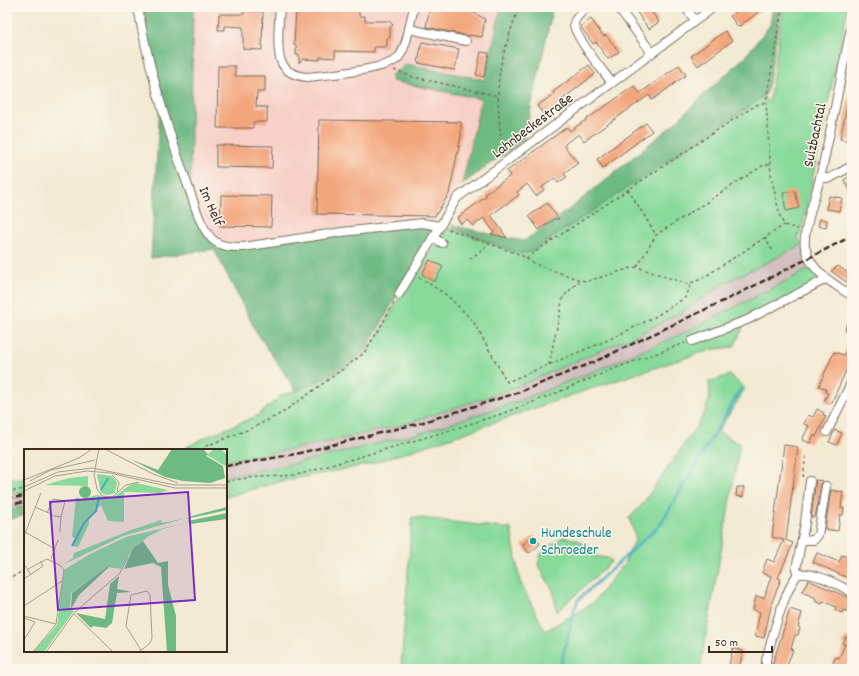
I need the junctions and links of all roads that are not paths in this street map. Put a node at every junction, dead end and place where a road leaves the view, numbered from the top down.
1 (138, 7) edge
2 (280, 7) edge
3 (414, 7) edge
4 (588, 7) edge
5 (618, 7) edge
6 (686, 7) edge
7 (714, 7) edge
8 (695, 20) junction
9 (852, 23) edge
10 (409, 28) junction
11 (466, 41) dead end
12 (652, 53) junction
13 (612, 83) junction
14 (852, 166) edge
15 (820, 178) junction
16 (440, 226) junction
17 (433, 237) junction
18 (442, 243) dead end
19 (826, 279) junction
20 (399, 294) road end
21 (852, 296) edge
22 (692, 340) road end
23 (852, 381) edge
24 (827, 432) dead end
25 (810, 481) dead end
26 (826, 486) dead end
27 (802, 540) junction
28 (798, 574) junction
29 (852, 592) edge
30 (766, 669) edge

1 - 16 street, Im Helf
2 - 10 street
3 - 10 street
4 - 13 street
5 - 12 street
6 - 8 street
7 - 8 street, Lahnbeckestraße
8 - 12 street, Lahnbeckestraße
9 - 15 street, Sulzbachtal
10 - 11 street
12 - 13 street, Lahnbeckestraße
13 - 16 street, Lahnbeckestraße
14 - 15 street
15 - 19 street, Sulzbachtal
16 - 17 street, Lahnbeckestraße
17 - 18 street
17 - 20 street, Lahnbeckestraße
19 - 21 street
19 - 22 street
23 - 24 street
25 - 27 street
26 - 27 street
27 - 28 street
28 - 29 street
28 - 30 street

